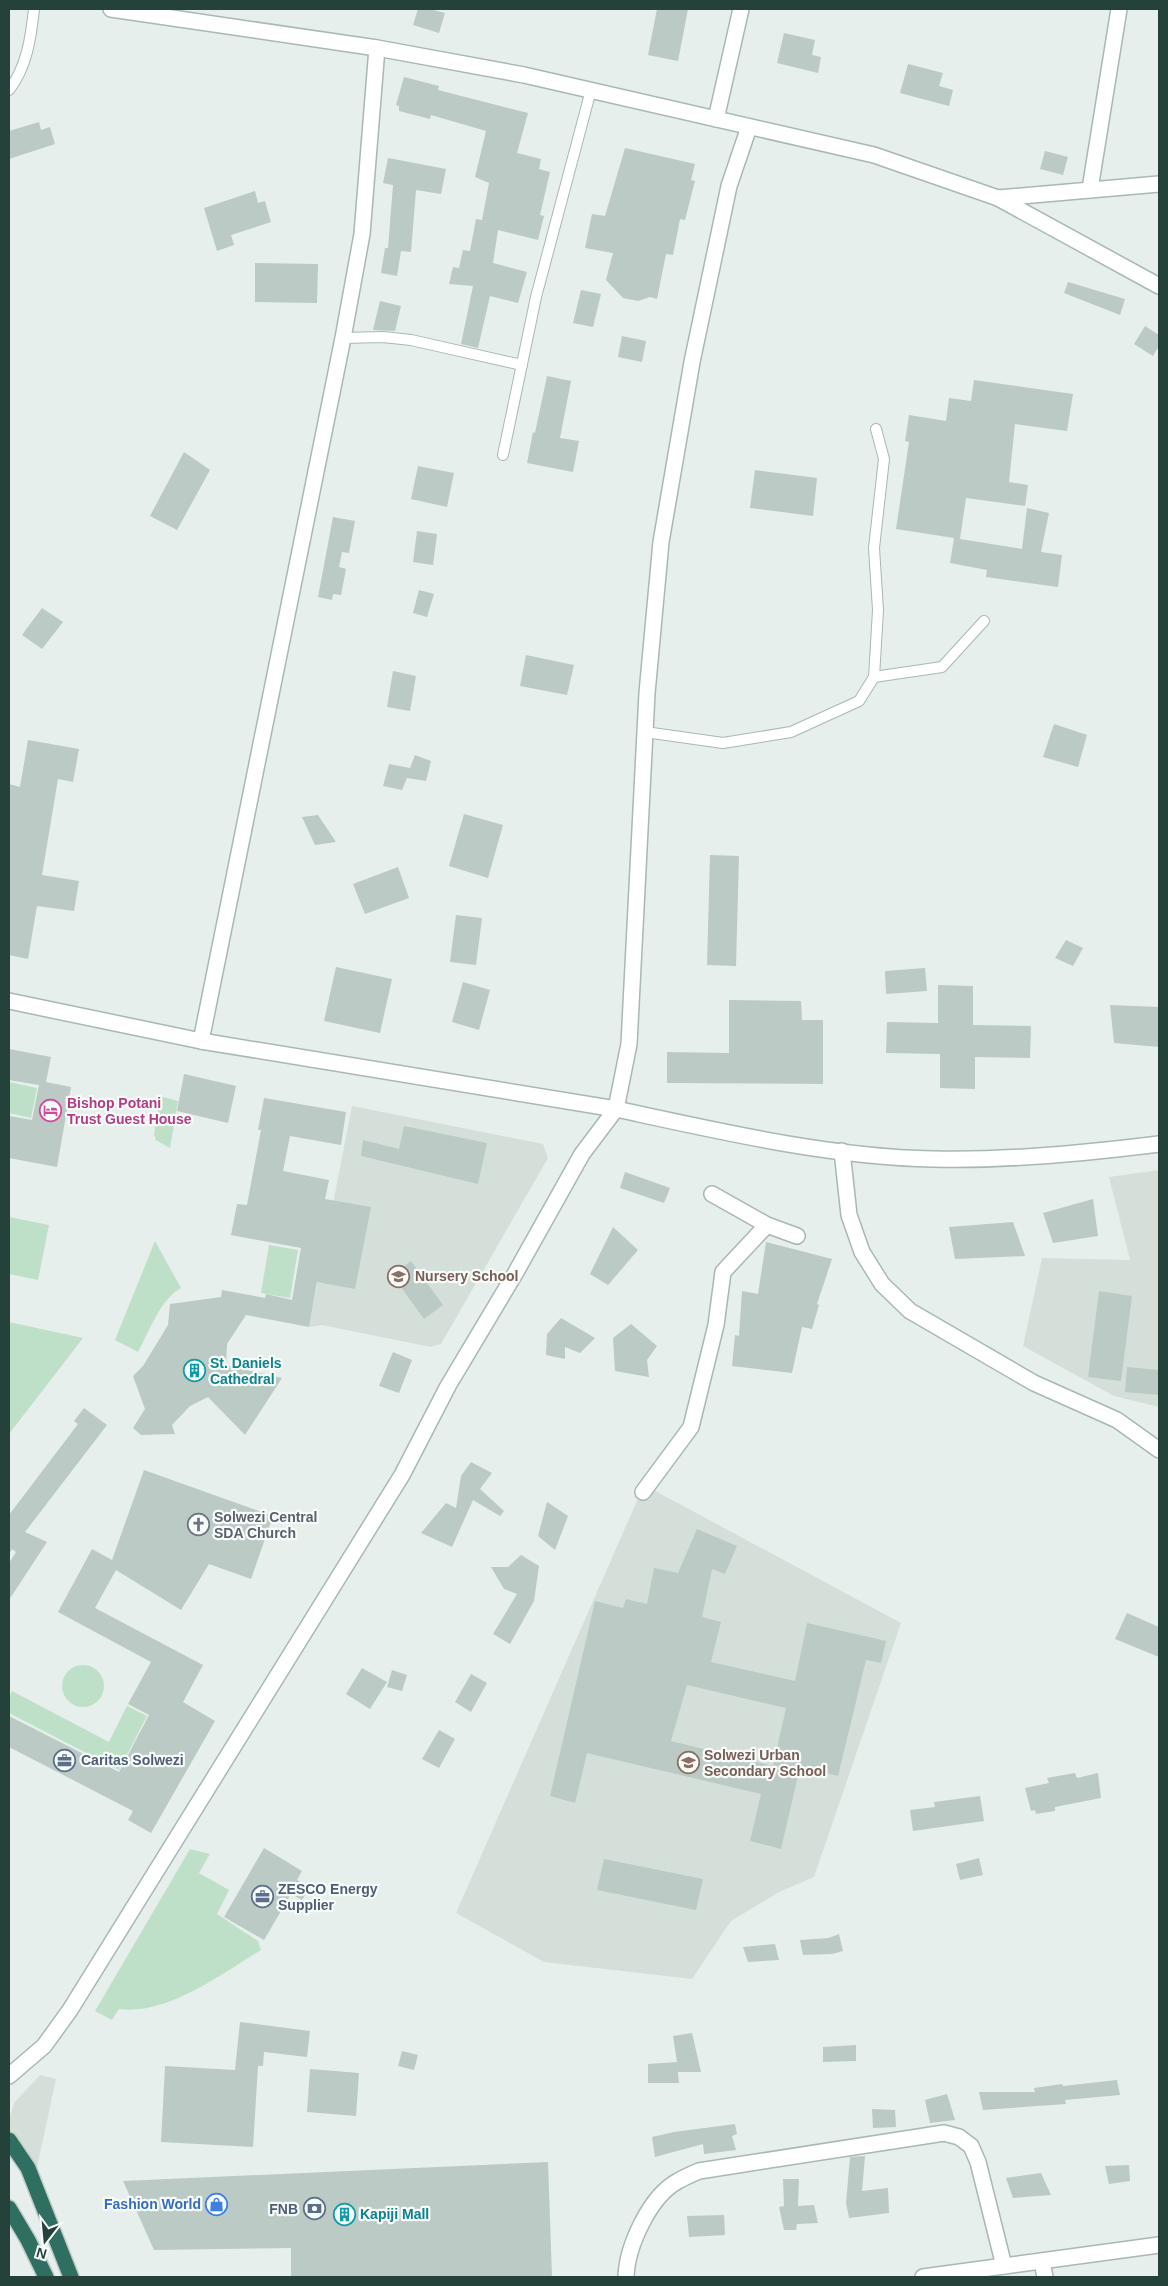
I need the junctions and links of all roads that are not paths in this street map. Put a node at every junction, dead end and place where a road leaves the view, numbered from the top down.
1 (34, 9) edge
2 (111, 9) edge
3 (741, 9) edge
4 (1120, 9) edge
5 (377, 48) junction
6 (9, 90) edge
7 (591, 90) junction
8 (716, 119) junction
9 (749, 127) junction
10 (1159, 184) edge
11 (1090, 189) junction
12 (998, 198) junction
13 (1159, 286) edge
14 (343, 338) junction
15 (522, 365) junction
16 (876, 429) dead end
17 (503, 455) dead end
18 (984, 621) dead end
19 (874, 677) junction
20 (645, 732) junction
21 (9, 1000) edge
22 (201, 1041) junction
23 (616, 1109) junction
24 (1159, 1144) edge
25 (842, 1151) junction
26 (712, 1194) dead end
27 (767, 1225) junction
28 (797, 1236) dead end
29 (1159, 1450) edge
30 (643, 1492) dead end
31 (9, 2076) edge
32 (9, 2140) edge
33 (9, 2208) edge
34 (1159, 2245) edge
35 (1042, 2262) junction
36 (1004, 2266) junction
37 (46, 2277) edge
38 (71, 2277) edge
39 (626, 2277) edge
40 (922, 2277) edge
41 (1046, 2277) edge

1 - 6 lane
2 - 5 street
3 - 8 street
4 - 11 street
5 - 7 street
5 - 14 street
7 - 8 street
7 - 15 lane
8 - 9 street
9 - 12 street
9 - 20 street
10 - 11 street
11 - 12 street
12 - 13 street
14 - 15 lane
14 - 22 street
15 - 17 lane
16 - 19 lane
18 - 19 lane
19 - 20 lane
20 - 23 street
21 - 22 street
22 - 23 street
23 - 25 street
23 - 31 street
24 - 25 street
25 - 29 street
26 - 27 street
27 - 28 street
27 - 30 street
32 - 38 highway
33 - 37 highway
34 - 35 street
35 - 36 street
35 - 41 street
36 - 39 street
36 - 40 street

